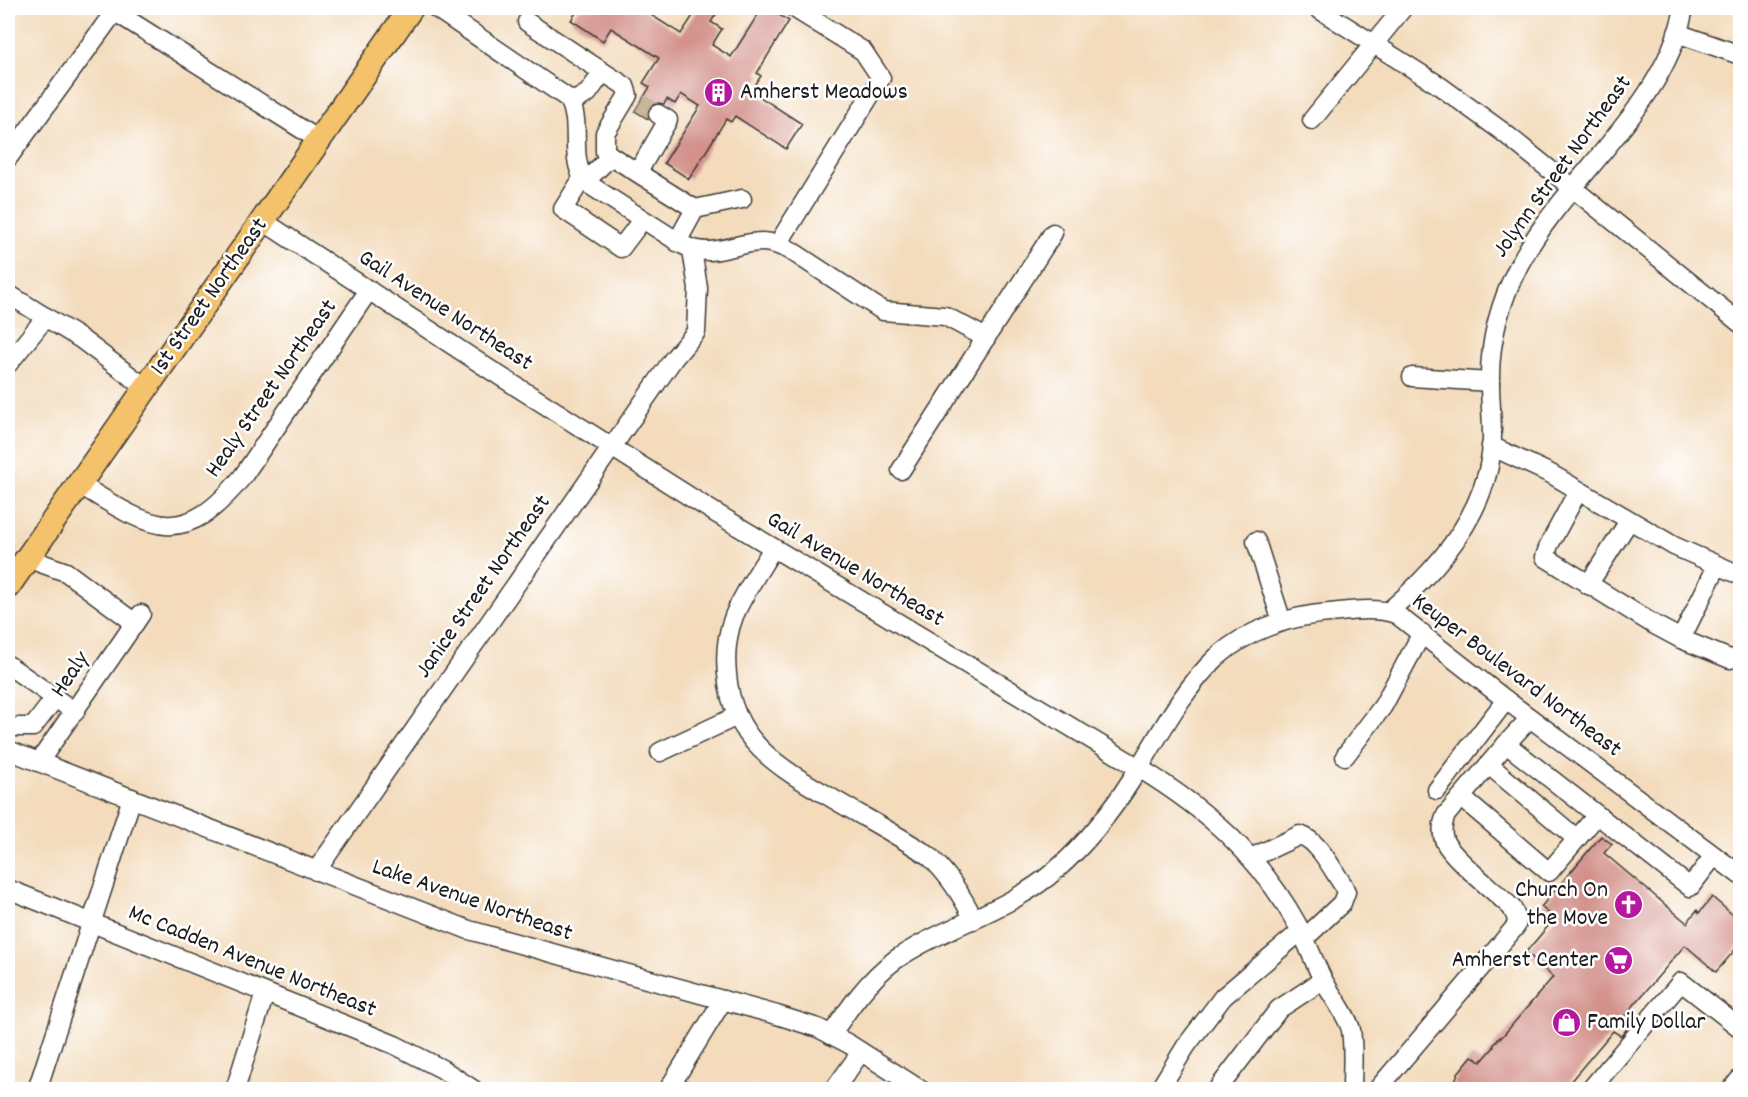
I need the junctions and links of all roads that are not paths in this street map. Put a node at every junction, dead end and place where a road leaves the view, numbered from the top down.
1 (411, 8) edge
2 (436, 8) edge
3 (794, 8) edge
4 (1317, 8) edge
5 (1403, 8) edge
6 (1684, 8) edge
7 (112, 9) edge
8 (526, 22) dead end
9 (1677, 33) junction
10 (1373, 45) junction
11 (1740, 55) edge
12 (603, 72) junction
13 (571, 103) junction
14 (658, 114) dead end
15 (1312, 120) dead end
16 (319, 140) junction
17 (611, 156) junction
18 (8, 158) edge
19 (638, 172) junction
20 (583, 180) junction
21 (1573, 189) junction
22 (742, 199) dead end
23 (695, 209) junction
24 (642, 220) junction
25 (262, 221) junction
26 (1053, 233) dead end
27 (778, 244) junction
28 (685, 246) junction
29 (369, 290) junction
30 (8, 294) edge
31 (46, 317) junction
32 (1740, 324) edge
33 (987, 338) junction
34 (8, 364) edge
35 (1412, 377) dead end
36 (1490, 382) junction
37 (146, 388) junction
38 (1491, 446) junction
39 (612, 447) junction
40 (901, 470) dead end
41 (79, 484) junction
42 (1578, 491) junction
43 (1629, 521) junction
44 (1256, 541) dead end
45 (773, 548) junction
46 (28, 556) junction
47 (1717, 566) junction
48 (1740, 575) edge
49 (1588, 585) junction
50 (8, 586) edge
51 (1389, 611) junction
52 (1282, 622) junction
53 (1422, 633) junction
54 (1681, 639) junction
55 (1740, 657) edge
56 (8, 665) edge
57 (55, 698) junction
58 (1506, 700) junction
59 (75, 712) junction
60 (737, 716) junction
61 (1530, 718) junction
62 (12, 726) edge
63 (1506, 744) junction
64 (9, 751) edge
65 (660, 752) dead end
66 (1345, 756) dead end
67 (39, 762) junction
68 (1489, 765) junction
69 (1139, 768) junction
70 (1437, 790) dead end
71 (1461, 797) junction
72 (132, 798) junction
73 (1597, 815) junction
74 (1577, 839) junction
75 (1714, 856) junction
76 (1251, 858) junction
77 (316, 871) junction
78 (1740, 875) edge
79 (8, 889) edge
80 (974, 920) junction
81 (92, 923) junction
82 (1303, 935) junction
83 (1323, 980) junction
84 (265, 993) junction
85 (723, 1000) junction
86 (1740, 1028) edge
87 (831, 1035) junction
88 (861, 1052) junction
89 (1740, 1078) edge
90 (37, 1089) edge
91 (235, 1089) edge
92 (474, 1089) edge
93 (668, 1089) edge
94 (834, 1089) edge
95 (921, 1089) edge
96 (1159, 1089) edge
97 (1217, 1089) edge
98 (1352, 1089) edge
99 (1377, 1089) edge
100 (1590, 1089) edge
101 (1731, 1089) edge

1 - 16 main road, 1st Street Northeast
2 - 13 street
3 - 27 street
4 - 10 street
5 - 10 street
6 - 9 street, Jolynn Street Northeast
7 - 16 street
7 - 18 street
8 - 12 street
9 - 11 street
9 - 21 street, Jolynn Street Northeast
10 - 15 street
10 - 21 street
12 - 13 street
12 - 17 street
13 - 20 street
14 - 19 street
16 - 25 main road, 1st Street Northeast
17 - 19 street
17 - 20 street
19 - 23 street
20 - 24 street
20 - 24 street
21 - 32 street
21 - 36 street, Jolynn Street Northeast
22 - 23 street
23 - 28 street
24 - 28 street
25 - 29 street, Gail Avenue Northeast
25 - 37 main road, 1st Street Northeast
26 - 33 street
27 - 28 street
27 - 33 street
28 - 39 street, Janice Street Northeast
29 - 39 street, Gail Avenue Northeast
29 - 41 street, Healy Street Northeast
30 - 31 street
31 - 34 street
31 - 37 street
33 - 40 street
35 - 36 street
36 - 38 street, Jolynn Street Northeast
37 - 41 main road, 1st Street Northeast
38 - 42 street
38 - 51 street, Jolynn Street Northeast
39 - 45 street, Gail Avenue Northeast
39 - 77 street, Janice Street Northeast
41 - 46 main road, 1st Street Northeast
42 - 43 street
42 - 49 street
43 - 47 street
43 - 49 street
44 - 52 street
45 - 60 street
45 - 69 street, Gail Avenue Northeast
46 - 50 main road, 1st Street Northeast
46 - 59 street, Healy
47 - 48 street
47 - 54 street
49 - 54 street
51 - 52 street, Keuper Boulevard Northeast
51 - 53 street, Keuper Boulevard Northeast
52 - 69 street, Keuper Boulevard Northeast
53 - 58 street, Keuper Boulevard Northeast
53 - 66 street
54 - 55 street
56 - 57 street
57 - 59 street
57 - 62 street
58 - 61 street, Keuper Boulevard Northeast
58 - 70 street
59 - 67 street, Healy
60 - 65 street
60 - 80 street
61 - 63 street
61 - 75 street, Keuper Boulevard Northeast
62 - 64 street
63 - 68 street
63 - 73 street
64 - 67 street, Lake Avenue Northeast
67 - 72 street, Lake Avenue Northeast
68 - 71 street
68 - 74 street
69 - 76 street, Gail Avenue Northeast
69 - 80 street, Keuper Boulevard Northeast
71 - 74 street
71 - 99 street
72 - 77 street, Lake Avenue Northeast
72 - 81 street
73 - 74 street
73 - 75 street
75 - 78 street, Keuper Boulevard Northeast
76 - 82 street, Gail Avenue Northeast
76 - 82 street
77 - 85 street, Lake Avenue Northeast
79 - 81 street, Mc Cadden Avenue Northeast
80 - 87 street, Keuper Boulevard Northeast
81 - 84 street, Mc Cadden Avenue Northeast
81 - 90 street
82 - 83 street, Gail Avenue Northeast
82 - 96 street
83 - 97 street
83 - 98 street, Gail Avenue Northeast
84 - 91 street
84 - 92 street, Mc Cadden Avenue Northeast
85 - 87 street, Lake Avenue Northeast
85 - 93 street
86 - 100 street
87 - 88 street, Lake Avenue Northeast
88 - 94 street
88 - 95 street, Lake Avenue Northeast
89 - 101 street

